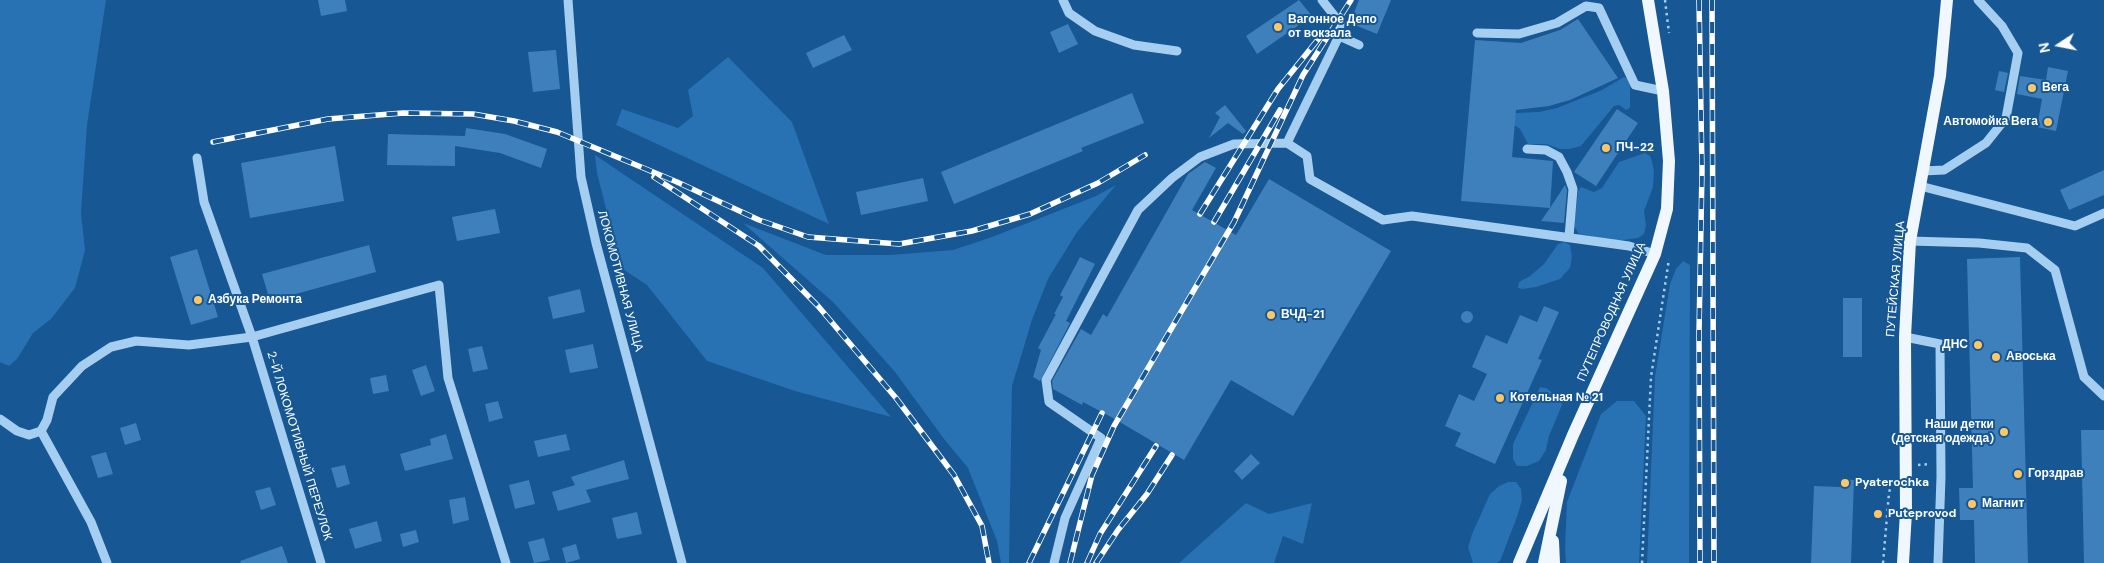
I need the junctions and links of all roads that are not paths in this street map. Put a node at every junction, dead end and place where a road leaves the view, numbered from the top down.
1 (579, 0) edge
2 (1063, 0) edge
3 (1322, 0) edge
4 (1648, 0) edge
5 (1948, 0) edge
6 (1978, 0) edge
7 (568, 2) edge
8 (1477, 33) dead end
9 (1339, 36) junction
10 (1359, 44) dead end
11 (1177, 51) dead end
12 (1662, 90) junction
13 (1287, 143) junction
14 (1527, 149) dead end
15 (197, 158) dead end
16 (1923, 171) junction
17 (1920, 186) junction
18 (2104, 213) edge
19 (1570, 237) junction
20 (1910, 241) junction
21 (1655, 254) junction
22 (252, 337) junction
23 (1905, 337) junction
24 (2104, 396) edge
25 (0, 419) edge
26 (41, 431) junction
27 (1573, 435) junction
28 (1555, 501) junction
29 (107, 563) edge
30 (321, 563) edge
31 (506, 563) edge
32 (682, 563) edge
33 (1054, 563) edge
34 (1519, 563) edge
35 (1544, 563) edge
36 (1554, 563) edge
37 (1903, 563) edge
38 (1938, 563) edge

1 - 7 street
2 - 11 street
3 - 9 street
4 - 12 main road, ПУТЕПРОВОДНАЯ УЛИЦА
5 - 16 main road, ПУТЕЙСКАЯ УЛИЦА
6 - 16 street
7 - 32 street, ЛОКОМОТИВНАЯ УЛИЦА
8 - 12 street
9 - 10 street
9 - 13 street
12 - 21 main road, ПУТЕПРОВОДНАЯ УЛИЦА
13 - 19 street
13 - 33 street
14 - 19 street
15 - 22 street, 2-Й ЛОКОМОТИВНЫЙ ПЕРЕУЛОК
16 - 17 main road, ПУТЕЙСКАЯ УЛИЦА
17 - 18 street
17 - 20 main road, ПУТЕЙСКАЯ УЛИЦА
19 - 21 street
20 - 23 main road, ПУТЕЙСКАЯ УЛИЦА
20 - 24 street
21 - 27 main road, ПУТЕПРОВОДНАЯ УЛИЦА
22 - 26 street
22 - 30 street, 2-Й ЛОКОМОТИВНЫЙ ПЕРЕУЛОК
22 - 31 street
23 - 37 main road, ПУТЕЙСКАЯ УЛИЦА
23 - 38 street
25 - 26 street
26 - 29 street
27 - 28 main road
27 - 34 main road, ПУТЕПРОВОДНАЯ УЛИЦА
28 - 35 main road
28 - 36 main road

